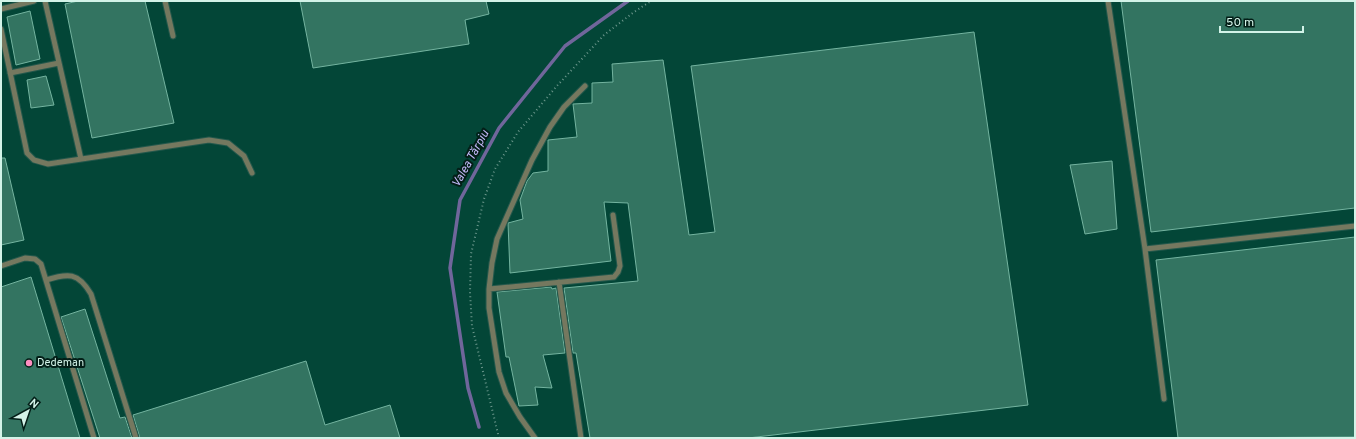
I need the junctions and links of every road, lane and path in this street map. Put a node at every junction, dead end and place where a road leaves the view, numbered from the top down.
1 (34, 1) edge
2 (45, 1) edge
3 (165, 1) edge
4 (1108, 1) edge
5 (1, 9) edge
6 (1, 29) edge
7 (173, 36) dead end
8 (59, 63) junction
9 (10, 73) junction
10 (585, 86) dead end
11 (81, 159) junction
12 (252, 173) dead end
13 (613, 215) dead end
14 (1355, 226) edge
15 (1145, 249) junction
16 (1, 266) edge
17 (46, 280) junction
18 (559, 282) junction
19 (489, 289) junction
20 (1164, 399) dead end
21 (94, 438) edge
22 (136, 438) edge
23 (535, 438) edge
24 (581, 438) edge

1 - 5 lane
2 - 8 lane
3 - 7 lane
4 - 15 lane
6 - 9 lane
8 - 9 lane
8 - 11 lane
9 - 11 lane
10 - 19 lane
11 - 12 lane
13 - 18 lane
14 - 15 lane
15 - 20 lane
16 - 17 lane
17 - 21 lane
17 - 22 lane
18 - 19 lane
18 - 24 lane
19 - 23 lane

